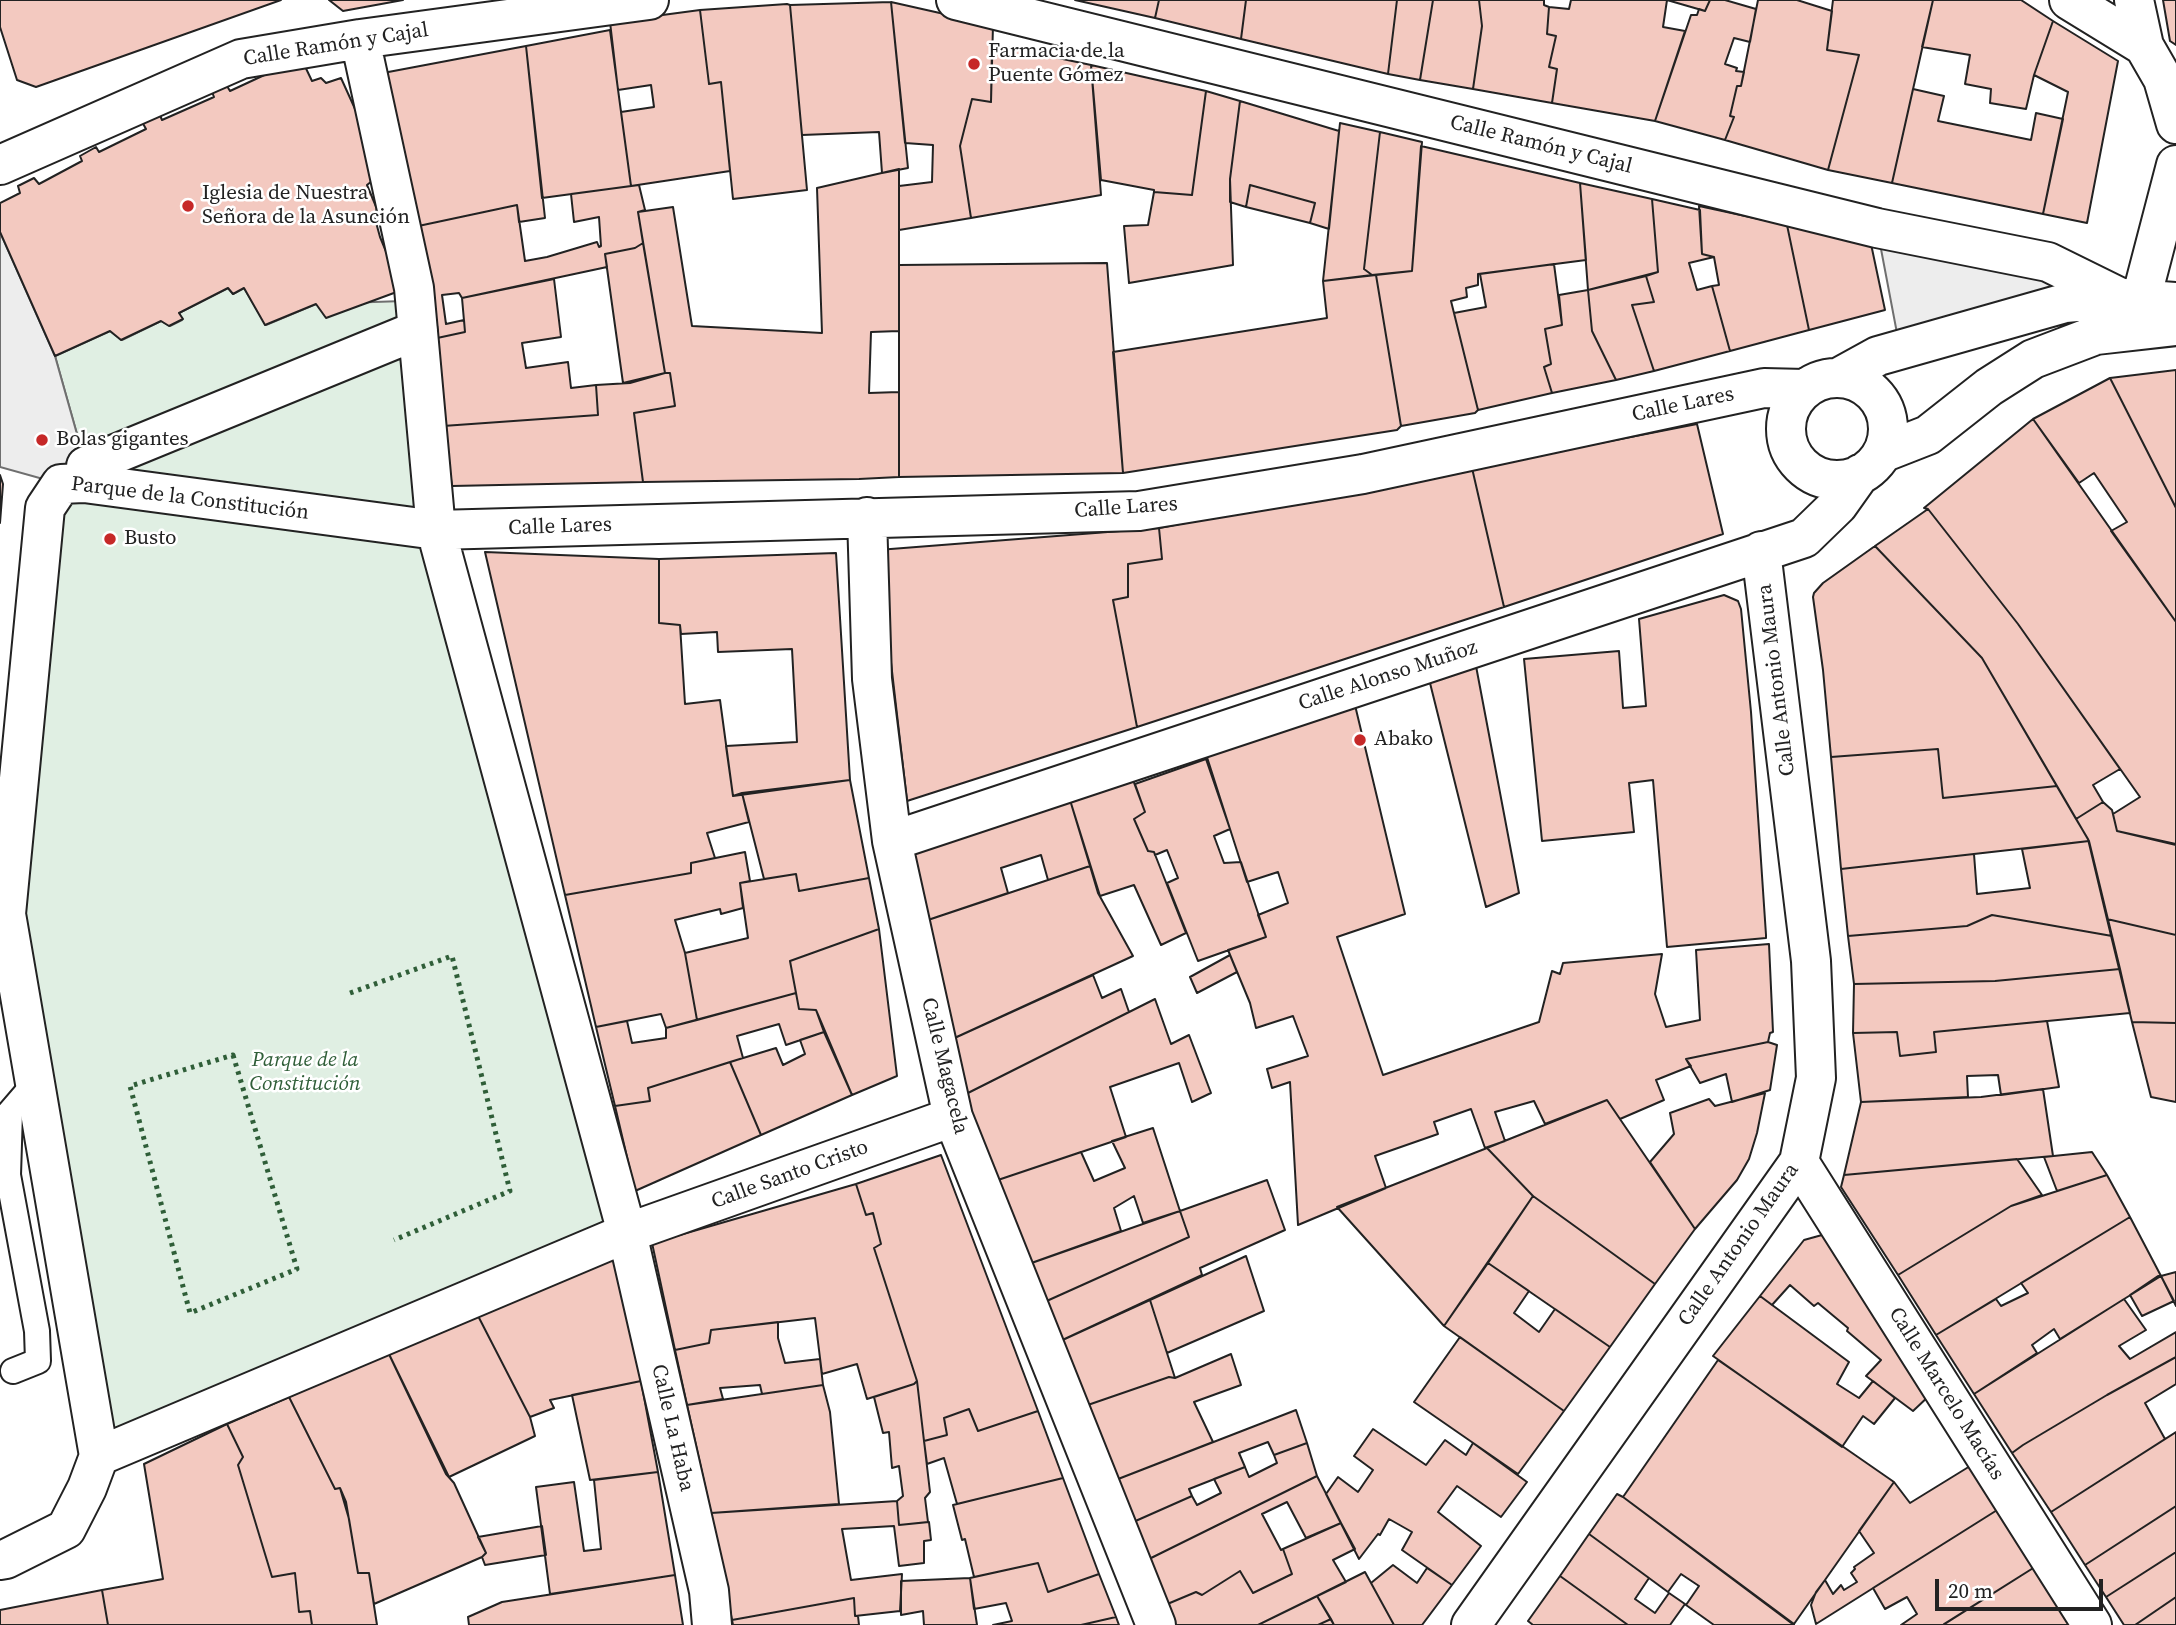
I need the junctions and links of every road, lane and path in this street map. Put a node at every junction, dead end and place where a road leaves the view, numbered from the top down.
1 (649, 0) edge
2 (956, 0) edge
3 (2069, 0) edge
4 (2134, 0) edge
5 (360, 39) junction
6 (2144, 46) junction
7 (2176, 124) edge
8 (2, 156) edge
9 (2176, 165) edge
10 (2146, 300) edge
11 (2176, 326) edge
12 (418, 330) junction
13 (1822, 384) junction
14 (1871, 464) junction
15 (86, 466) dead end
16 (867, 517) junction
17 (436, 530) junction
18 (1761, 551) junction
19 (892, 841) junction
20 (35, 1083) junction
21 (953, 1117) junction
22 (1799, 1162) junction
23 (627, 1233) junction
24 (13, 1371) dead end
25 (99, 1456) junction
26 (0, 1560) edge
27 (712, 1625) edge
28 (1156, 1625) edge
29 (1471, 1625) edge
30 (2092, 1625) edge

1 - 5 street, Calle Ramón y Cajal
2 - 10 street, Calle Ramón y Cajal
3 - 6 street
4 - 6 street
5 - 8 street, Calle Ramón y Cajal
5 - 12 street
6 - 7 street
9 - 10 street
10 - 13 street
11 - 14 street
12 - 15 street
12 - 17 street
13 - 14 street
13 - 14 street
13 - 16 street, Calle Lares
14 - 18 street, Calle Alonso Muñoz
16 - 17 street, Calle Lares
16 - 19 street, Calle Magacela
17 - 20 street, Parque de la Constitución
17 - 23 street
18 - 19 street, Calle Alonso Muñoz
18 - 22 street, Calle Antonio Maura
19 - 21 street, Calle Magacela
20 - 24 lane
20 - 25 street, Parque de la Constitución
21 - 23 street, Calle Santo Cristo
21 - 28 street, Calle Magacela
22 - 29 street, Calle Antonio Maura
22 - 30 street, Calle Marcelo Macías
23 - 25 street
23 - 27 street, Calle La Haba
25 - 26 street

